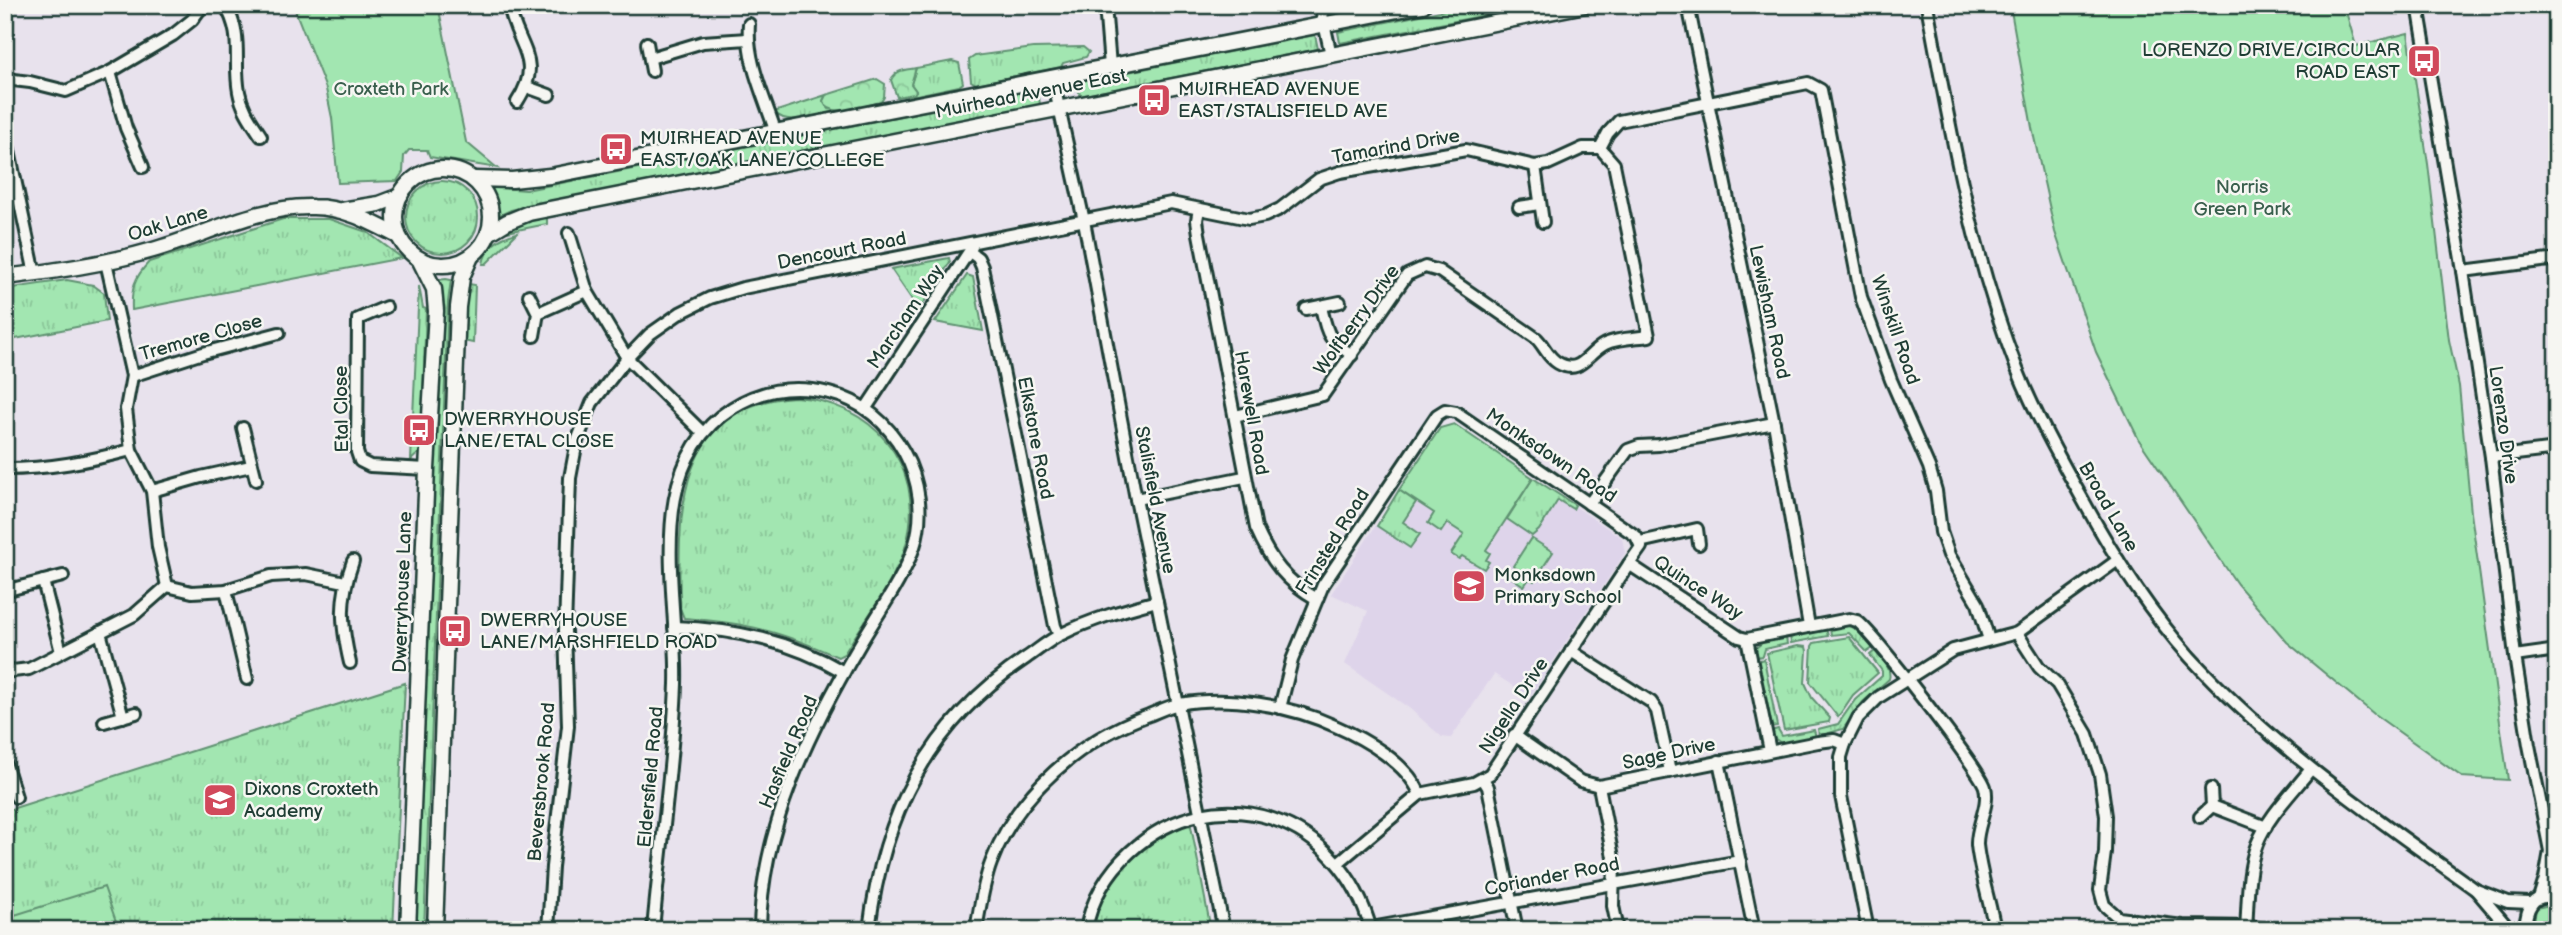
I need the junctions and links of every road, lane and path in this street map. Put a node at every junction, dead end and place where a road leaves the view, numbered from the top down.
1 (203, 5) edge
2 (225, 5) edge
3 (509, 5) edge
4 (1105, 5) edge
5 (1320, 5) edge
6 (1423, 5) edge
7 (1585, 5) edge
8 (1688, 5) edge
9 (1927, 5) edge
10 (2418, 5) edge
11 (2549, 5) edge
12 (2557, 11) edge
13 (749, 24) dead end
14 (1324, 25) junction
15 (748, 38) junction
16 (647, 43) dead end
17 (1331, 55) junction
18 (650, 58) junction
19 (1110, 66) junction
20 (652, 71) dead end
21 (110, 72) junction
22 (1052, 76) junction
23 (5, 79) edge
24 (527, 87) junction
25 (549, 95) dead end
26 (517, 102) dead end
27 (1709, 104) junction
28 (1060, 110) junction
29 (5, 132) edge
30 (776, 133) junction
31 (261, 136) dead end
32 (1600, 148) junction
33 (143, 166) dead end
34 (1535, 166) junction
35 (475, 178) junction
36 (400, 196) junction
37 (1539, 204) junction
38 (1519, 208) dead end
39 (1199, 209) junction
40 (341, 210) junction
41 (1084, 221) junction
42 (1543, 222) dead end
43 (489, 233) junction
44 (569, 233) dead end
45 (398, 236) junction
46 (971, 248) junction
47 (419, 259) junction
48 (470, 259) junction
49 (2557, 259) edge
50 (106, 262) junction
51 (2463, 271) junction
52 (35, 274) junction
53 (5, 277) edge
54 (587, 291) junction
55 (529, 295) dead end
56 (1340, 302) dead end
57 (386, 307) dead end
58 (1321, 307) junction
59 (1306, 309) dead end
60 (538, 313) junction
61 (279, 333) dead end
62 (534, 336) dead end
63 (1352, 355) junction
64 (626, 358) junction
65 (132, 376) junction
66 (866, 408) junction
67 (1445, 410) joint
68 (1235, 416) junction
69 (1774, 423) junction
70 (243, 428) dead end
71 (702, 432) junction
72 (2557, 449) edge
73 (131, 450) junction
74 (2491, 457) junction
75 (251, 466) junction
76 (5, 469) edge
77 (427, 469) junction
78 (1244, 477) junction
79 (256, 480) dead end
80 (152, 491) junction
81 (1136, 499) junction
82 (1590, 504) junction
83 (1638, 539) junction
84 (1699, 544) dead end
85 (2118, 560) junction
86 (353, 561) dead end
87 (1629, 564) junction
88 (63, 576) dead end
89 (43, 581) junction
90 (345, 582) junction
91 (167, 586) junction
92 (12, 589) dead end
93 (226, 590) junction
94 (1317, 599) junction
95 (1157, 601) junction
96 (1809, 626) junction
97 (674, 627) junction
98 (100, 632) junction
99 (2017, 633) junction
100 (1059, 635) junction
101 (1747, 639) junction
102 (1989, 640) junction
103 (2557, 650) edge
104 (1571, 651) junction
105 (61, 652) junction
106 (2515, 656) junction
107 (350, 663) dead end
108 (5, 672) edge
109 (844, 672) junction
110 (247, 679) dead end
111 (1906, 680) junction
112 (1179, 704) junction
113 (1280, 708) junction
114 (136, 713) dead end
115 (123, 717) junction
116 (104, 722) dead end
117 (1514, 735) junction
118 (1844, 744) junction
119 (1770, 751) junction
120 (1719, 761) junction
121 (5, 763) edge
122 (2311, 770) junction
123 (1670, 771) junction
124 (1483, 779) junction
125 (1599, 786) junction
126 (2211, 789) dead end
127 (1420, 794) junction
128 (16, 797) dead end
129 (2212, 806) junction
130 (1200, 814) junction
131 (2200, 817) dead end
132 (2266, 827) junction
133 (2550, 851) junction
134 (1740, 861) junction
135 (1339, 862) junction
136 (2557, 866) edge
137 (1614, 883) junction
138 (2476, 890) junction
139 (2557, 899) edge
140 (2534, 900) junction
141 (1511, 902) junction
142 (1371, 929) edge
143 (2246, 929) edge
144 (408, 930) edge
145 (435, 930) edge
146 (548, 930) edge
147 (653, 930) edge
148 (760, 930) edge
149 (869, 930) edge
150 (976, 930) edge
151 (1086, 930) edge
152 (1224, 930) edge
153 (1517, 930) edge
154 (1618, 930) edge
155 (1754, 930) edge
156 (1868, 930) edge
157 (1996, 930) edge
158 (2274, 930) edge
159 (2510, 930) edge
160 (2525, 930) edge

1 - 21 street
2 - 31 street
3 - 24 street
4 - 19 street
5 - 14 street
6 - 14 street, Muirhead Avenue East
7 - 17 street, Muirhead Avenue East
8 - 27 street, Lewisham Road
9 - 85 street, Broad Lane
10 - 51 street, Lorenzo Drive
11 - 12 street
13 - 15 street
14 - 17 street
14 - 19 street, Muirhead Avenue East
15 - 18 street
15 - 30 street
16 - 18 street
17 - 28 street, Muirhead Avenue East
18 - 20 street
19 - 22 street, Muirhead Avenue East
21 - 23 street
21 - 33 street
22 - 28 street, Stalisfield Avenue
22 - 30 street, Muirhead Avenue East
24 - 25 street
24 - 26 street
27 - 32 street
27 - 69 street, Lewisham Road
27 - 102 street, Winskill Road
28 - 41 street, Stalisfield Avenue
28 - 43 street, Muirhead Avenue East
29 - 52 street
30 - 35 street, Muirhead Avenue East
32 - 34 street
32 - 63 street, Wolfberry Drive
34 - 37 street
34 - 39 street, Tamarind Drive
35 - 36 street
35 - 43 street
36 - 40 street, Oak Lane
36 - 45 street
37 - 38 street
37 - 42 street
39 - 41 street, Tamarind Drive
39 - 68 street, Harewell Road
40 - 45 street, Oak Lane
40 - 50 street, Oak Lane
41 - 46 street, Dencourt Road
41 - 81 street, Stalisfield Avenue
43 - 48 street
44 - 54 street
45 - 47 street
46 - 64 street, Dencourt Road
46 - 66 street, Marcham Way
46 - 100 street, Elkstone Road
47 - 48 street
47 - 77 street, Dwerryhouse Lane
48 - 145 street
49 - 51 street
50 - 52 street, Oak Lane
50 - 65 street
51 - 74 street, Lorenzo Drive
52 - 53 street, Oak Lane
54 - 60 street
54 - 64 street
55 - 60 street
56 - 58 street
57 - 77 street, Etal Close
58 - 59 street
58 - 63 street
60 - 62 street
61 - 65 street, Tremore Close
63 - 68 street, Wolfberry Drive
64 - 71 street
64 - 146 street, Beversbrook Road
65 - 73 street
66 - 71 street
66 - 109 street, Hasfield Road
67 - 82 street, Monksdown Road
67 - 94 street, Frinsted Road
68 - 78 street, Harewell Road
69 - 82 street
69 - 96 street, Lewisham Road
70 - 75 street
71 - 97 street, Eldersfield Road
72 - 74 street
73 - 76 street
73 - 80 street
74 - 106 street, Lorenzo Drive
75 - 79 street
75 - 80 street
77 - 144 street, Dwerryhouse Lane
78 - 81 street
78 - 94 street, Harewell Road
80 - 91 street
81 - 95 street, Stalisfield Avenue
82 - 83 street, Monksdown Road
83 - 84 street
83 - 87 street, Nigella Drive
85 - 99 street
85 - 122 street, Broad Lane
86 - 90 street
87 - 101 street, Quince Way
87 - 104 street, Nigella Drive
88 - 89 street
89 - 92 street
89 - 105 street
90 - 93 street
90 - 107 street
91 - 93 street
91 - 98 street
93 - 110 street
94 - 113 street, Frinsted Road
95 - 100 street
95 - 112 street, Stalisfield Avenue
96 - 101 street
96 - 111 street
97 - 109 street
97 - 147 street, Eldersfield Road
98 - 105 street
98 - 115 street
99 - 102 street
99 - 143 street
100 - 149 street
101 - 119 street
102 - 111 street
103 - 106 street
104 - 117 street, Nigella Drive
104 - 123 street
105 - 108 street
106 - 133 street, Lorenzo Drive
109 - 148 street, Hasfield Road
111 - 118 street
111 - 157 street
112 - 113 street
112 - 130 street, Stalisfield Avenue
112 - 150 street
113 - 127 street
114 - 115 street
115 - 116 street
117 - 124 street, Nigella Drive
117 - 125 street, Sage Drive
118 - 119 street, Sage Drive
118 - 156 street
119 - 120 street, Sage Drive
120 - 123 street, Sage Drive
120 - 134 street
121 - 128 street
122 - 132 street
122 - 138 street, Broad Lane
123 - 125 street, Sage Drive
124 - 127 street, Nigella Drive
124 - 141 street
125 - 137 street
126 - 129 street
127 - 135 street, Nigella Drive
129 - 131 street
129 - 132 street
130 - 135 street
130 - 151 street
130 - 152 street, Stalisfield Avenue
132 - 143 street
133 - 136 street
133 - 140 street
134 - 137 street, Coriander Road
134 - 155 street
135 - 142 street
137 - 141 street, Coriander Road
137 - 154 street
138 - 140 street
138 - 159 street
139 - 140 street
140 - 160 street
141 - 142 street, Coriander Road
141 - 153 street
143 - 158 street

